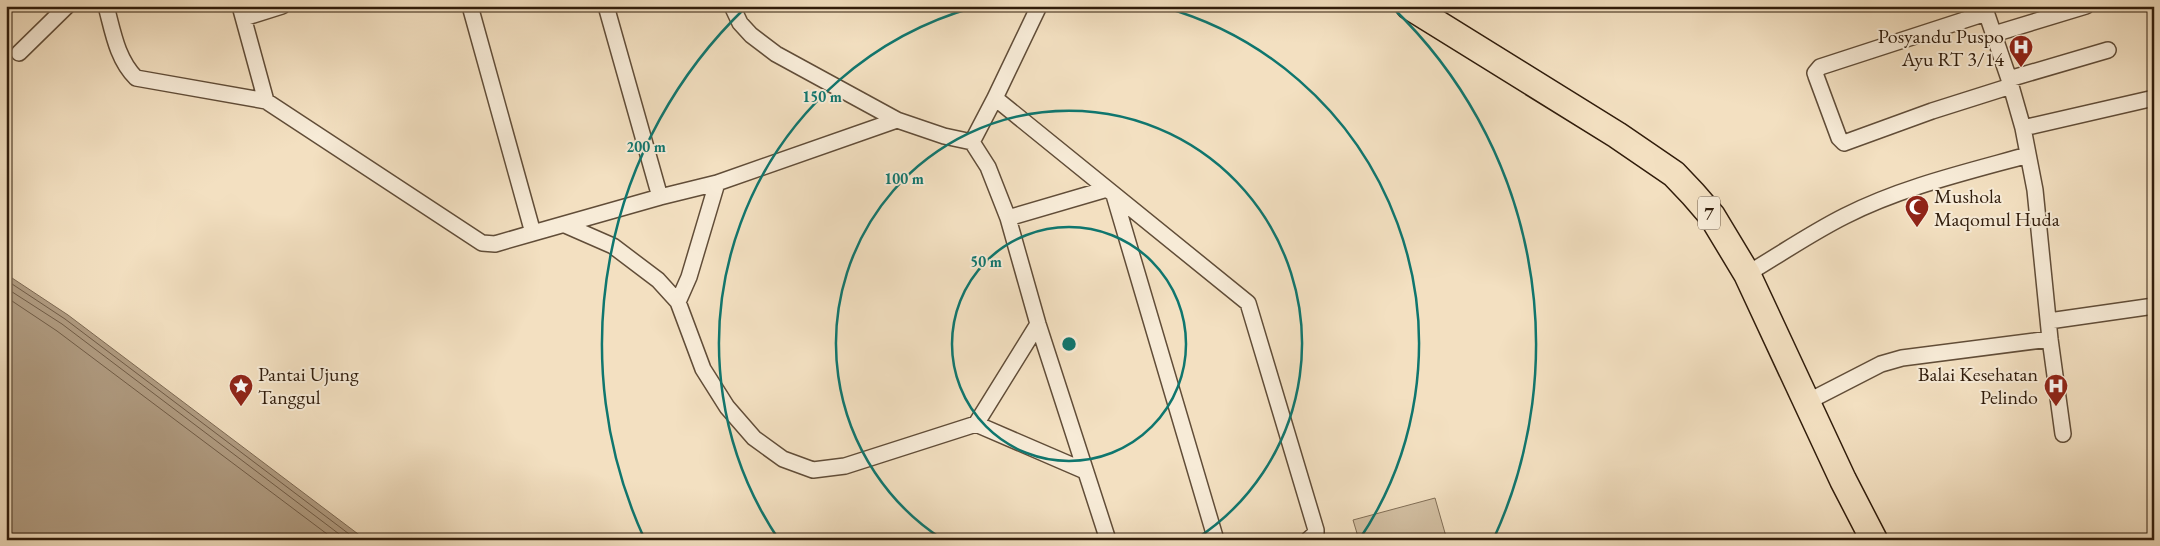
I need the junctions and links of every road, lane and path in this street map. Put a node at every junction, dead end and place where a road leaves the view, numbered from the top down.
1 (67, 6) edge
2 (106, 6) edge
3 (282, 6) edge
4 (470, 6) edge
5 (606, 6) edge
6 (732, 6) edge
7 (1039, 6) edge
8 (2086, 6) edge
9 (1985, 10) edge
10 (1426, 11) edge
11 (242, 12) edge
12 (1994, 34) junction
13 (2108, 50) dead end
14 (19, 53) dead end
15 (2010, 83) junction
16 (995, 98) junction
17 (2154, 98) edge
18 (266, 101) junction
19 (898, 120) junction
20 (2023, 128) junction
21 (972, 142) junction
22 (2028, 155) junction
23 (717, 183) junction
24 (1110, 192) junction
25 (660, 197) junction
26 (1008, 218) junction
27 (564, 225) junction
28 (533, 233) junction
29 (1747, 274) junction
30 (678, 302) junction
31 (2154, 306) edge
32 (2049, 321) junction
33 (1038, 324) junction
34 (2050, 339) junction
35 (1807, 402) junction
36 (976, 424) junction
37 (2063, 434) dead end
38 (1085, 471) junction
39 (1108, 540) edge
40 (1216, 540) edge
41 (1308, 540) edge
42 (1874, 540) edge

1 - 14 street
2 - 18 street
3 - 11 street
4 - 28 street
5 - 25 street
6 - 19 street
7 - 16 street
8 - 12 street
9 - 12 street
9 - 15 street
10 - 29 highway, 7
11 - 18 street
12 - 15 street
13 - 15 street
15 - 20 street
16 - 21 street
16 - 24 street
17 - 20 street
18 - 28 street
19 - 21 street
19 - 23 street
20 - 22 street
21 - 26 street
22 - 29 street
22 - 32 street
23 - 25 street
23 - 30 street
24 - 26 street
24 - 40 street
24 - 41 street
25 - 27 street
26 - 33 street
27 - 28 street
27 - 30 street
29 - 35 highway, 7
30 - 36 street
31 - 32 street
32 - 34 street
33 - 36 street
33 - 38 street
34 - 35 street
34 - 37 street
35 - 42 highway, 7
36 - 38 street
38 - 39 street

